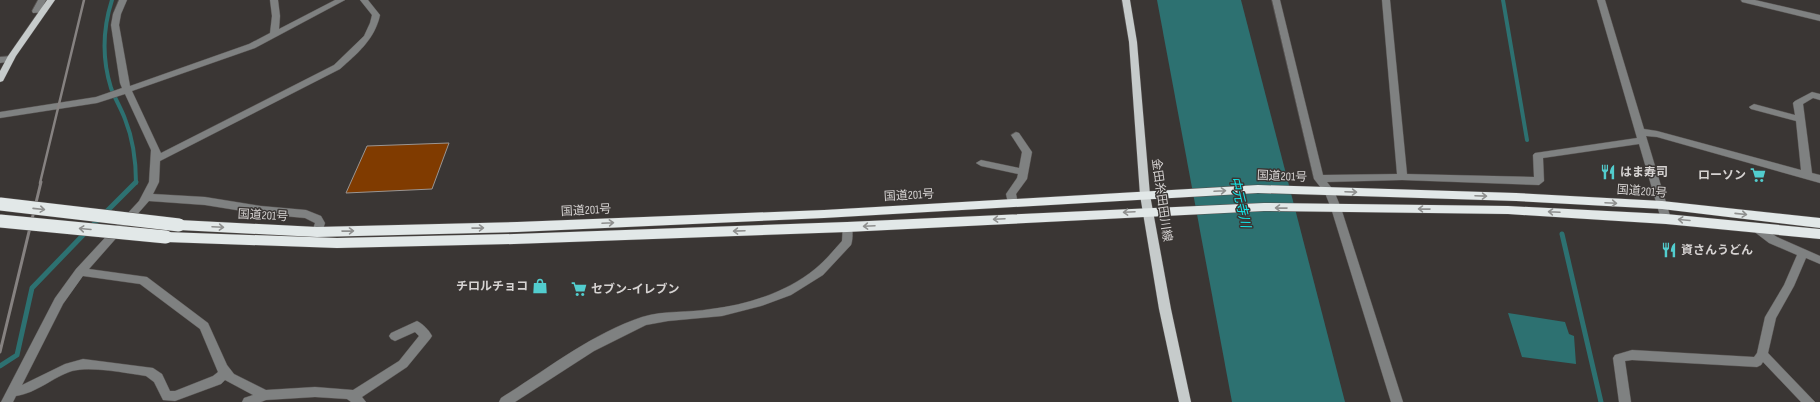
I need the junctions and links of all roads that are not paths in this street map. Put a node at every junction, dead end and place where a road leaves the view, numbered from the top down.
1 (42, 0) edge
2 (51, 0) edge
3 (123, 0) edge
4 (274, 0) edge
5 (341, 0) edge
6 (364, 0) edge
7 (1126, 0) edge
8 (1276, 0) edge
9 (1386, 0) edge
10 (1601, 0) edge
11 (1745, 0) edge
12 (44, 10) junction
13 (1820, 18) edge
14 (274, 34) junction
15 (10, 59) junction
16 (0, 60) edge
17 (0, 80) edge
18 (126, 90) junction
19 (1820, 97) edge
20 (1754, 107) dead end
21 (0, 115) edge
22 (1800, 119) junction
23 (1016, 135) dead end
24 (1641, 136) junction
25 (156, 159) junction
26 (981, 162) dead end
27 (1023, 172) junction
28 (1807, 176) junction
29 (1402, 177) junction
30 (1319, 179) junction
31 (1820, 179) edge
32 (1329, 191) junction
33 (1146, 195) junction
34 (146, 197) junction
35 (1013, 203) junction
36 (0, 204) edge
37 (1662, 205) junction
38 (1336, 208) junction
39 (1149, 211) junction
40 (1666, 219) junction
41 (0, 221) edge
42 (1820, 223) edge
43 (847, 227) junction
44 (1756, 227) junction
45 (317, 232) junction
46 (1820, 234) edge
47 (1803, 253) junction
48 (1820, 260) edge
49 (80, 272) junction
50 (395, 336) dead end
51 (1762, 354) junction
52 (226, 373) junction
53 (265, 395) junction
54 (9, 397) edge
55 (356, 399) edge
56 (248, 402) edge
57 (505, 402) edge
58 (1185, 402) edge
59 (1397, 402) edge
60 (1625, 402) edge
61 (1809, 402) edge

1 - 12 street
2 - 12 main road
3 - 18 street
4 - 14 street
5 - 14 street
6 - 25 street
7 - 33 main road, 金田糸田田川線
8 - 30 street
9 - 29 street
10 - 24 street
11 - 13 street
12 - 15 main road
14 - 18 street
15 - 16 street
15 - 17 main road
18 - 21 street
18 - 25 street
19 - 22 street
20 - 22 street
22 - 28 street
23 - 27 street
24 - 28 street
24 - 29 street
24 - 37 street
25 - 34 street
26 - 27 street
27 - 35 street
28 - 31 street
29 - 30 street
30 - 32 street
33 -> 32 highway, 国道201号
32 -> 37 highway, 国道201号
32 - 38 street
33 - 35 highway, 国道201号
33 - 39 main road, 金田糸田田川線
34 - 45 street
34 - 49 street
45 -> 35 highway, 国道201号
36 -> 45 highway, 国道201号, bridge
37 - 40 street
37 -> 42 highway, 国道201号
38 -> 39 highway, 国道201号
40 -> 38 highway, 国道201号
38 - 59 street
39 -> 43 highway, 国道201号
39 - 58 main road, 金田糸田田川線
44 -> 40 highway, 国道201号
43 -> 41 highway, 国道201号, bridge
43 - 57 street
44 - 46 highway, 国道201号
44 - 47 street
47 - 48 street
47 - 51 street
49 - 52 street
49 - 54 street
50 - 55 street
51 - 60 street
51 - 61 street
52 - 53 street
52 - 54 street
53 - 55 street
53 - 56 street

